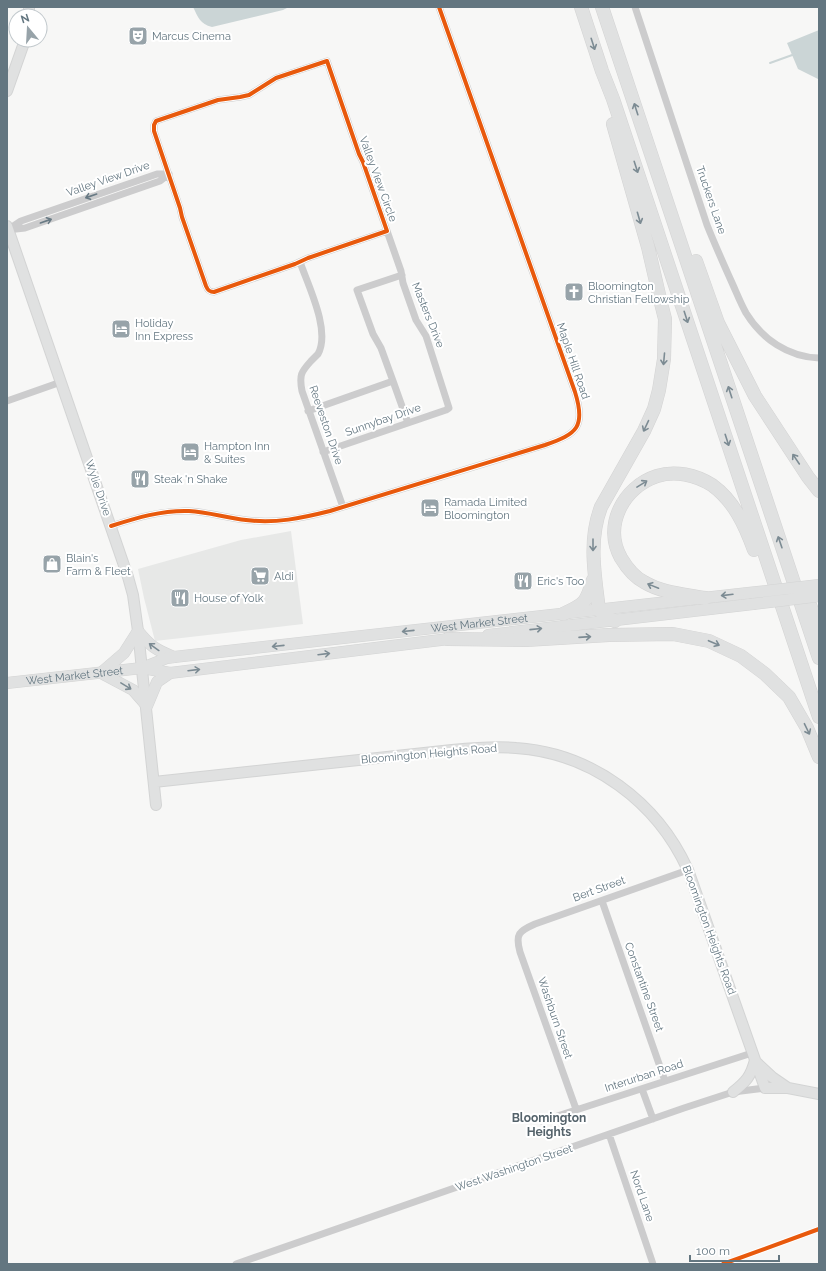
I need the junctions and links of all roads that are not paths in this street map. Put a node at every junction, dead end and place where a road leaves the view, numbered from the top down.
1 (439, 7) edge
2 (581, 7) edge
3 (602, 7) edge
4 (635, 7) edge
5 (22, 48) edge
6 (7, 91) edge
7 (613, 99) junction
8 (654, 162) junction
9 (169, 174) junction
10 (7, 229) edge
11 (387, 231) junction
12 (300, 262) junction
13 (402, 275) junction
14 (819, 358) edge
15 (393, 381) junction
16 (60, 382) junction
17 (7, 400) edge
18 (449, 408) joint
19 (308, 411) junction
20 (408, 423) junction
21 (324, 452) junction
22 (819, 491) edge
23 (344, 506) junction
24 (111, 526) junction
25 (786, 559) junction
26 (595, 574) junction
27 (819, 585) edge
28 (819, 596) edge
29 (705, 598) junction
30 (600, 610) junction
31 (563, 614) junction
32 (615, 621) junction
33 (819, 628) edge
34 (138, 631) junction
35 (448, 639) junction
36 (794, 643) junction
37 (174, 657) junction
38 (819, 658) edge
39 (142, 668) junction
40 (170, 672) junction
41 (101, 673) junction
42 (7, 684) edge
43 (147, 706) junction
44 (819, 718) edge
45 (819, 756) edge
46 (154, 782) junction
47 (156, 805) dead end
48 (688, 870) junction
49 (602, 900) junction
50 (519, 933) joint
51 (753, 1057) junction
52 (665, 1081) junction
53 (765, 1088) junction
54 (788, 1088) junction
55 (642, 1089) junction
56 (733, 1092) junction
57 (819, 1094) edge
58 (576, 1110) junction
59 (653, 1119) junction
60 (542, 1121) dead end
61 (609, 1134) junction
62 (236, 1264) edge
63 (653, 1264) edge

1 - 23 street, Maple Hill Road
2 -> 7 highway
8 -> 3 highway
4 - 14 street, Truckers Lane
5 - 6 main road
7 -> 26 highway
7 -> 36 highway
22 -> 8 highway
25 -> 8 highway
9 - 10 street, Valley View Drive
9 - 11 street, Valley View Circle
9 - 12 street, Valley View Circle
10 - 16 main road, Wylie Drive
11 - 12 street, Valley View Circle
11 - 13 street, Masters Drive
12 - 19 street, Reeveston Drive
13 - 15 street
13 - 18 street, Masters Drive
15 - 19 street
15 - 20 street
16 - 17 street
16 - 24 main road, Wylie Drive
18 - 20 street, Sunnybay Drive
19 - 21 street, Reeveston Drive
20 - 21 street, Sunnybay Drive
21 - 23 street, Reeveston Drive
23 - 24 street, Maple Hill Road
24 - 34 main road, Wylie Drive
25 - 33 highway
25 - 38 highway
26 - 30 highway
26 - 31 highway
27 -> 29 main road, West Market Street, bridge
28 - 32 main road, West Market Street, bridge
29 - 30 main road, West Market Street
29 -> 36 highway
30 - 31 main road, West Market Street
30 - 32 highway
31 -> 37 main road, West Market Street
35 -> 32 main road, West Market Street
37 -> 34 main road
34 - 39 main road, Wylie Drive
34 - 41 main road
40 -> 35 main road, West Market Street
35 -> 45 highway
36 - 44 highway
37 - 39 main road, West Market Street
39 - 40 main road, West Market Street
39 - 41 main road, West Market Street
39 - 43 main road, Wylie Drive
40 - 43 main road
41 - 42 main road, West Market Street
41 -> 43 main road
43 - 46 main road, Wylie Drive
46 - 47 main road, Wylie Drive
46 - 48 main road, Bloomington Heights Road
48 - 49 street, Bert Street
48 - 51 main road, Bloomington Heights Road
49 - 50 street, Bert Street
49 - 52 street, Constantine Street
50 - 58 street, Washburn Street
51 - 52 street, Interurban Road
51 - 53 main road, Bloomington Heights Road
51 - 54 main road
51 - 56 main road
52 - 55 street, Interurban Road
53 - 54 main road, West Washington Street
53 - 56 street, West Washington Street
54 - 57 main road, West Washington Street
55 - 58 street, Interurban Road
55 - 59 street
56 - 59 street, West Washington Street
58 - 60 street, Interurban Road
59 - 61 street, West Washington Street
61 - 62 street, West Washington Street
61 - 63 street, Nord Lane

